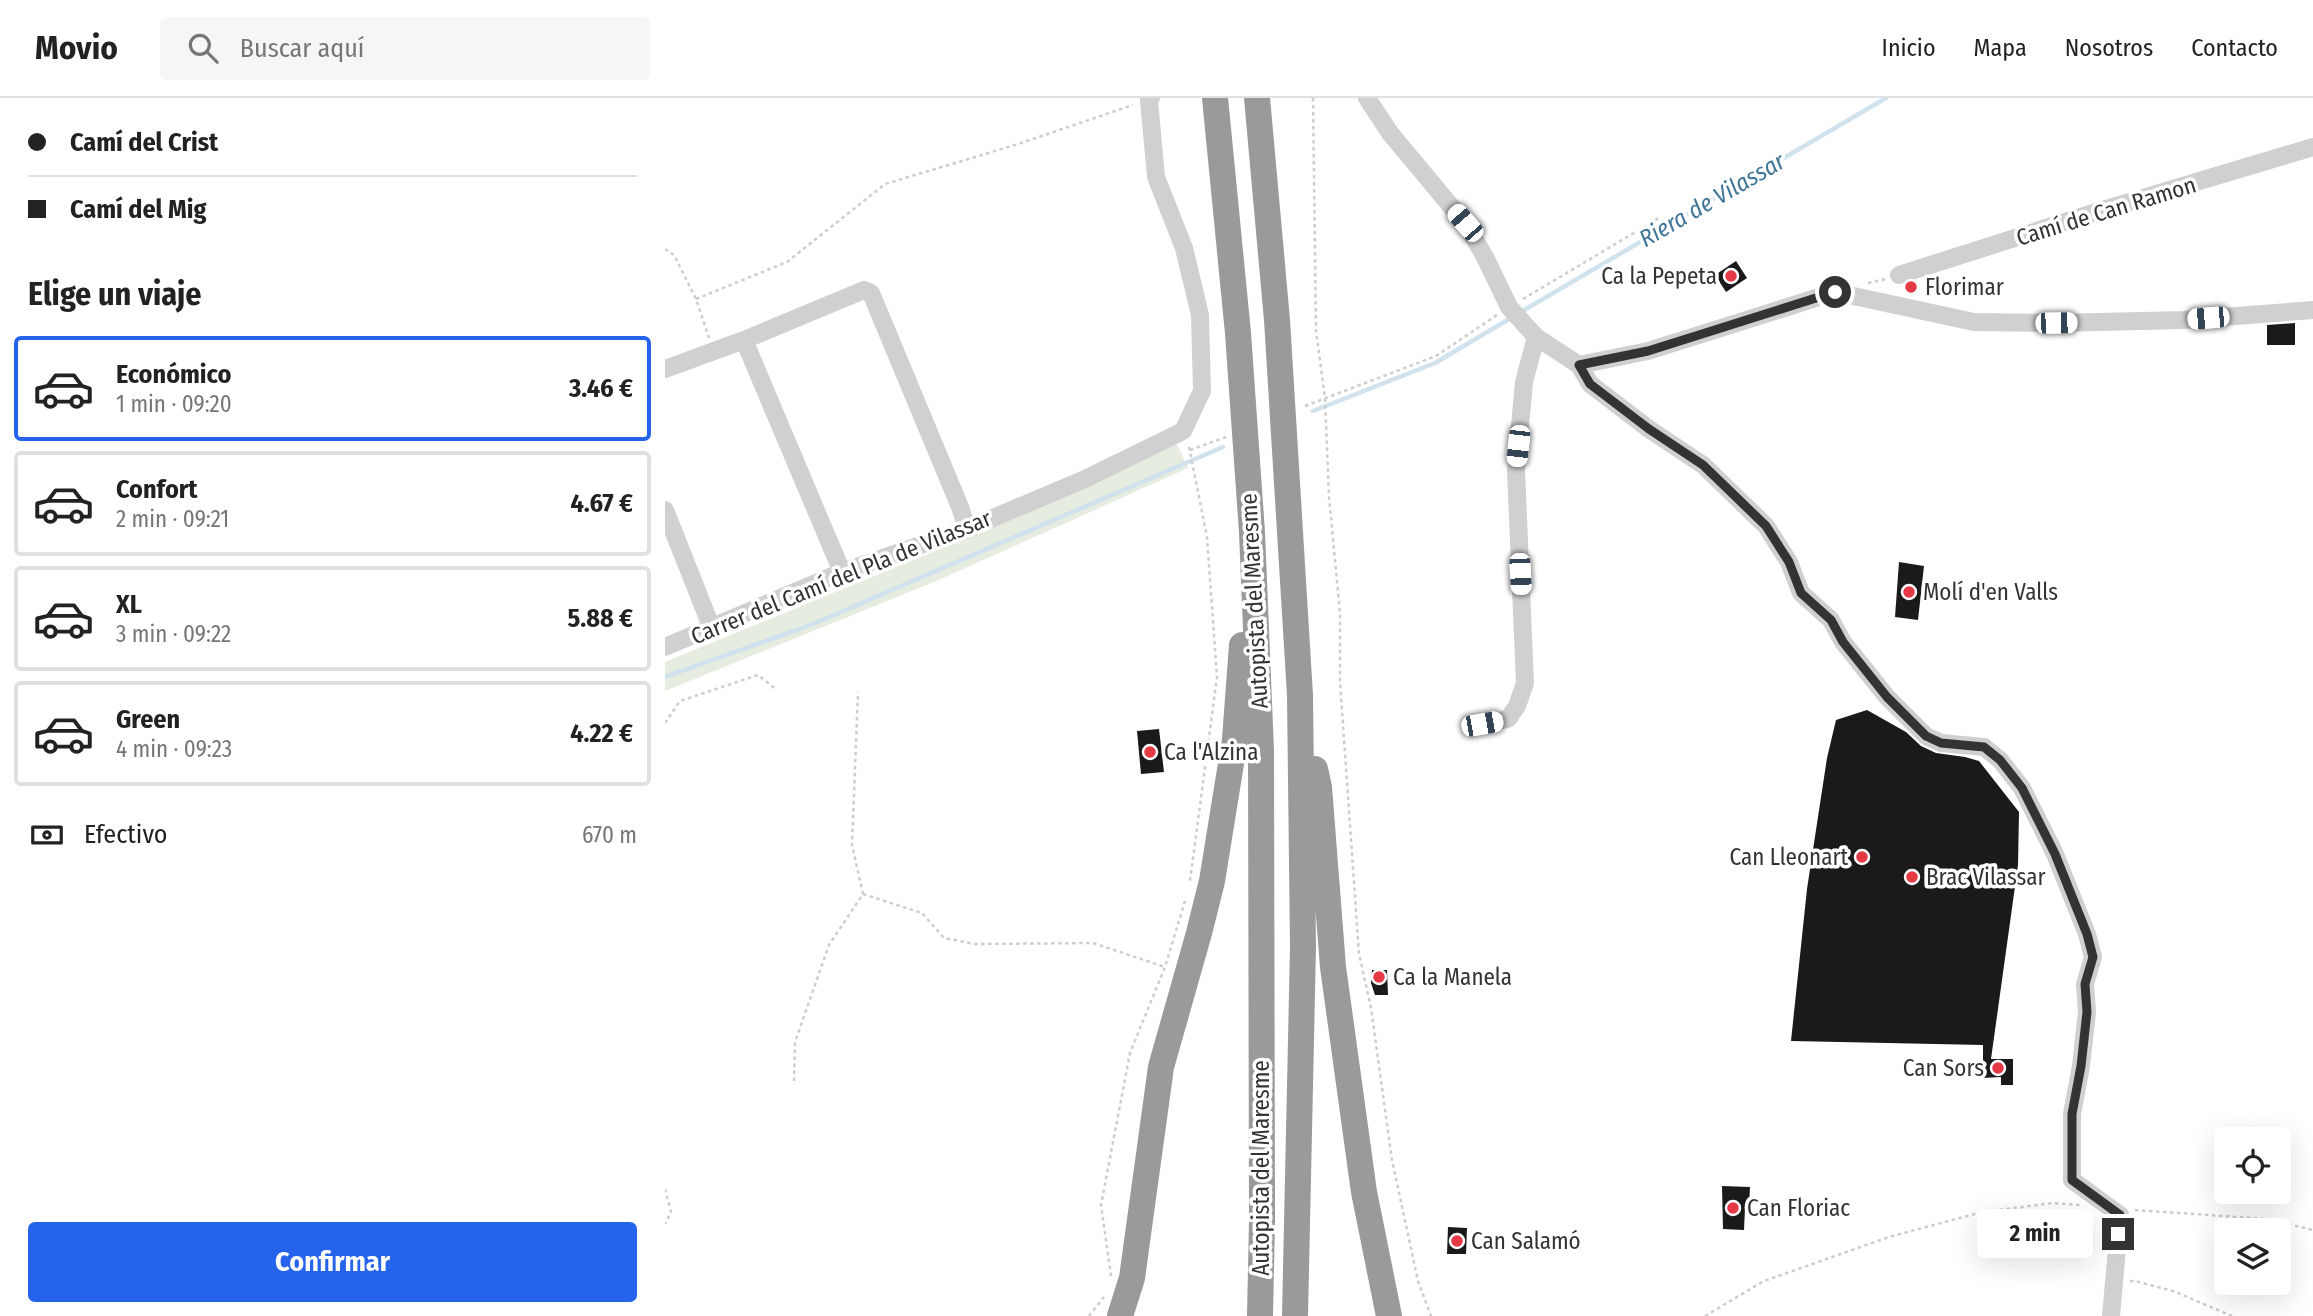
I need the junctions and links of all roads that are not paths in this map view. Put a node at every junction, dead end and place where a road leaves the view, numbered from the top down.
1 (1215, 98) edge
2 (1257, 98) edge
3 (1367, 98) edge
4 (1150, 99) edge
5 (2313, 147) edge
6 (1899, 275) dead end
7 (2313, 310) edge
8 (1536, 337) junction
9 (744, 340) junction
10 (1579, 365) junction
11 (665, 369) edge
12 (665, 510) edge
13 (967, 529) junction
14 (1252, 532) junction
15 (842, 572) junction
16 (711, 626) junction
17 (665, 647) edge
18 (1300, 695) junction
19 (1482, 724) dead end
20 (1112, 1306) edge
21 (1261, 1316) edge
22 (1295, 1316) edge
23 (1389, 1316) edge
24 (2111, 1316) edge

1 - 14 highway, Autopista del Maresme
2 - 18 highway, Autopista del Maresme
3 - 8 street
4 - 13 street, Carrer del Camí del Pla de Vilassar
5 - 6 street, Camí de Can Ramon
7 - 10 street
8 - 10 street
8 - 19 street
9 - 11 street
9 - 13 street
9 - 15 street
10 - 24 street
12 - 16 street
13 - 15 street, Carrer del Camí del Pla de Vilassar
14 - 20 highway
14 - 21 highway, Autopista del Maresme
15 - 16 street, Carrer del Camí del Pla de Vilassar
16 - 17 street, Carrer del Camí del Pla de Vilassar
18 - 22 highway, Autopista del Maresme
18 - 23 highway

